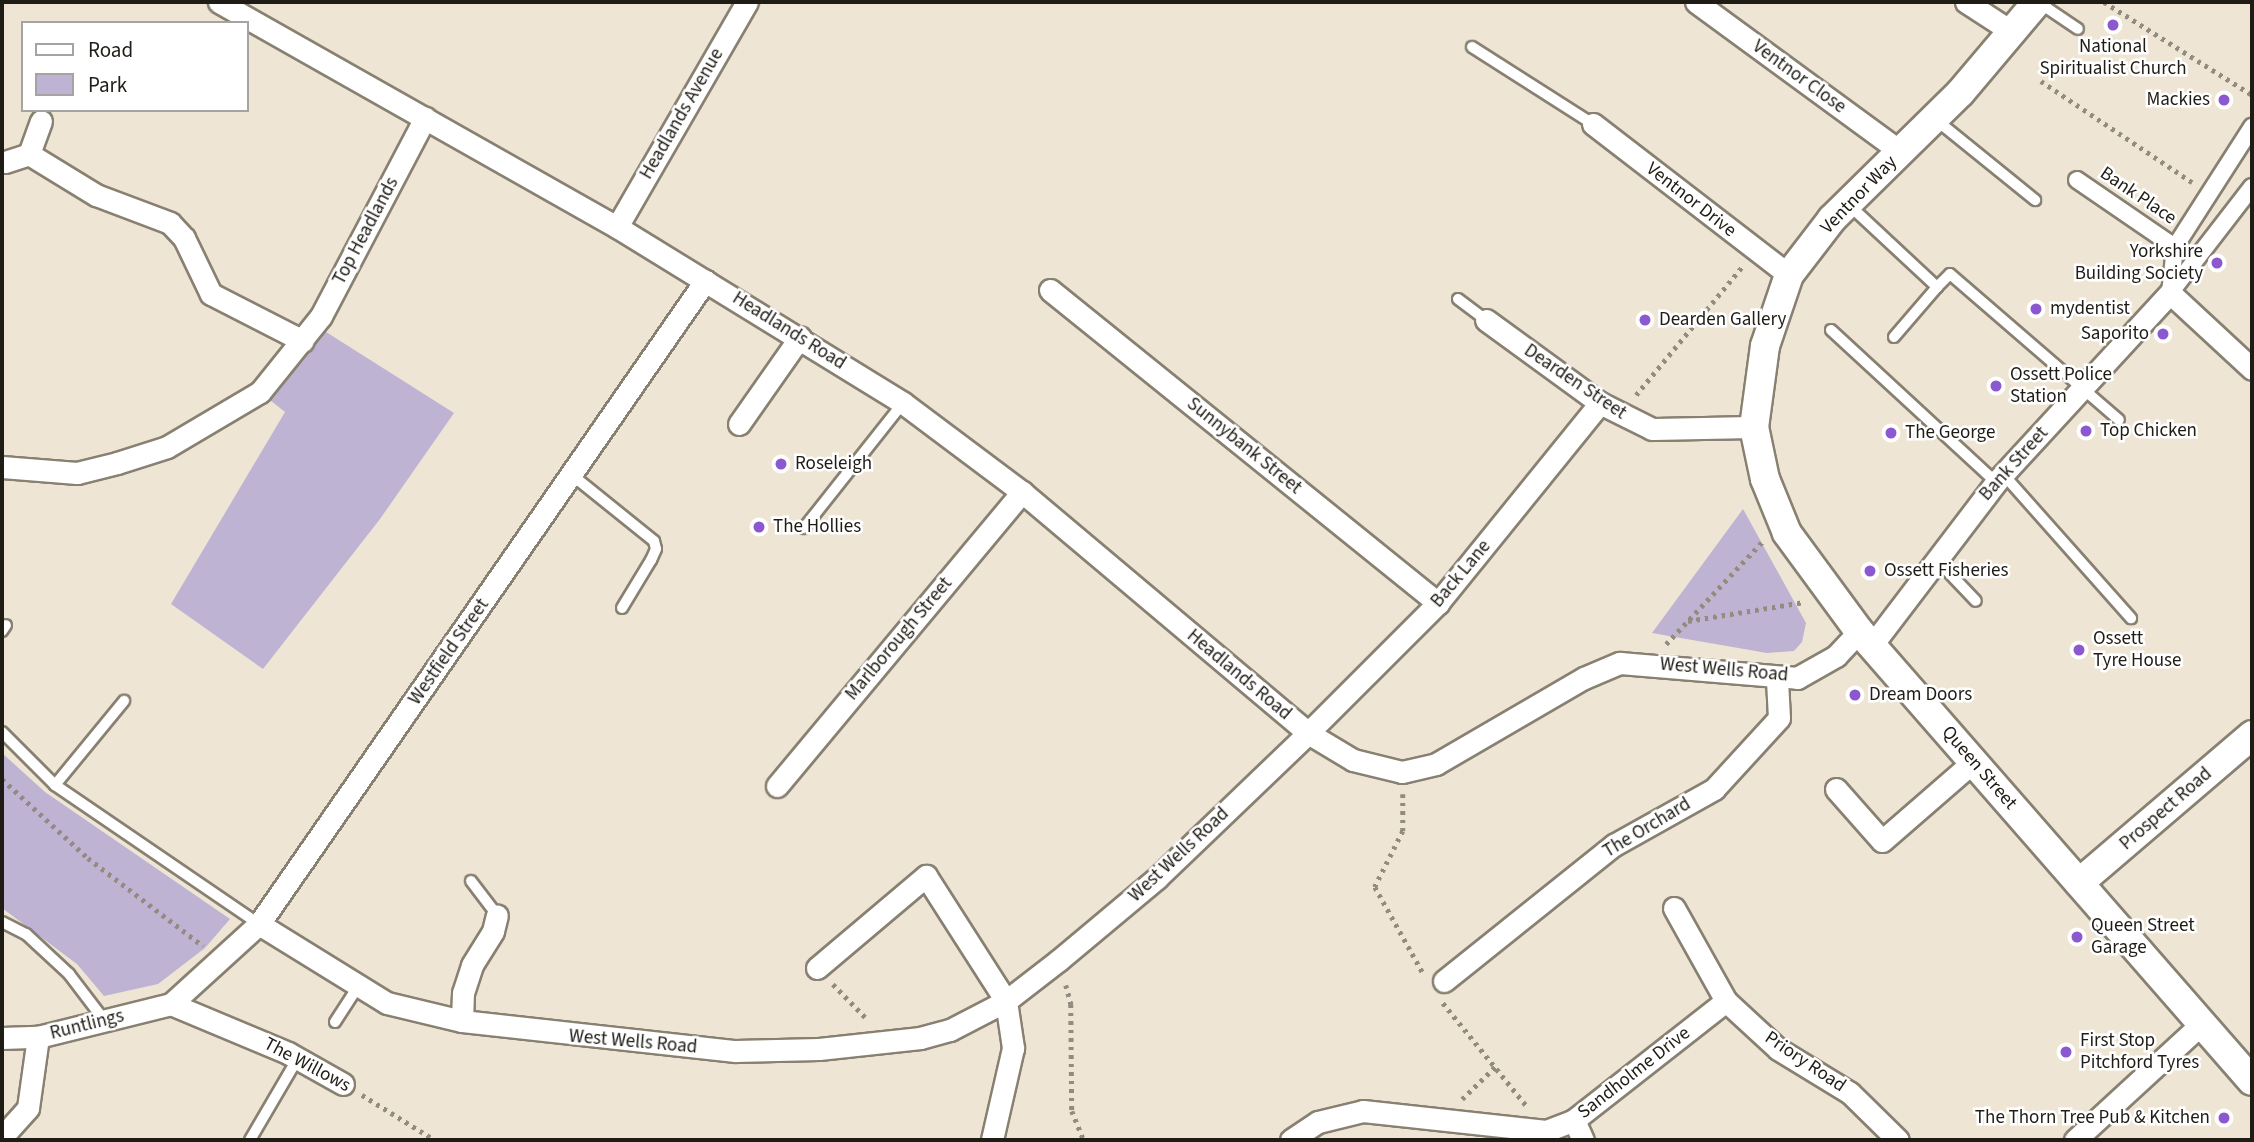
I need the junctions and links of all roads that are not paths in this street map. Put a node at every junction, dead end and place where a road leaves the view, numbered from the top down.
1 (747, 2) edge
2 (1696, 2) edge
3 (1966, 2) edge
4 (2038, 2) edge
5 (225, 3) edge
6 (2078, 29) dead end
7 (2014, 33) junction
8 (1472, 47) dead end
9 (425, 118) junction
10 (1935, 119) junction
11 (41, 121) dead end
12 (1593, 124) joint
13 (2252, 127) edge
14 (1901, 152) junction
15 (29, 154) junction
16 (5, 162) dead end
17 (2077, 180) dead end
18 (2252, 187) edge
19 (2035, 200) dead end
20 (1848, 204) junction
21 (617, 227) junction
22 (2175, 247) junction
23 (1789, 275) junction
24 (705, 281) junction
25 (1937, 287) junction
26 (1050, 290) dead end
27 (2170, 293) junction
28 (1458, 299) dead end
29 (1486, 320) joint
30 (1831, 330) dead end
31 (800, 337) junction
32 (1894, 337) dead end
33 (303, 341) junction
34 (2249, 360) edge
35 (2085, 386) junction
36 (902, 403) junction
37 (1600, 403) junction
38 (2119, 420) dead end
39 (739, 424) dead end
40 (1754, 427) junction
41 (2, 467) edge
42 (572, 475) junction
43 (2000, 478) junction
44 (1022, 492) junction
45 (804, 528) dead end
46 (1935, 558) junction
47 (1976, 601) dead end
48 (1438, 603) junction
49 (622, 608) dead end
50 (2131, 618) dead end
51 (1865, 638) junction
52 (1777, 679) junction
53 (124, 701) dead end
54 (2, 732) edge
55 (1308, 733) junction
56 (2252, 735) edge
57 (1974, 761) junction
58 (55, 785) junction
59 (777, 786) dead end
60 (1836, 789) dead end
61 (471, 881) dead end
62 (2079, 883) junction
63 (1674, 908) dead end
64 (497, 915) joint
65 (2, 922) edge
66 (259, 923) junction
67 (817, 968) road end
68 (1444, 981) dead end
69 (357, 988) junction
70 (1726, 1001) junction
71 (1006, 1002) junction
72 (171, 1004) junction
73 (104, 1020) junction
74 (462, 1021) junction
75 (335, 1022) dead end
76 (2201, 1024) junction
77 (38, 1037) junction
78 (2, 1038) edge
79 (298, 1058) junction
80 (2250, 1073) edge
81 (343, 1084) road end
82 (1574, 1120) junction
83 (2, 1137) edge
84 (250, 1140) edge
85 (992, 1140) edge
86 (1291, 1140) edge
87 (1583, 1140) edge
88 (1898, 1140) edge
89 (2075, 1140) edge

1 - 21 street, Headlands Avenue
2 - 14 street, Ventnor Close
3 - 7 street
4 - 6 lane
4 - 7 street, Ventnor Way
5 - 9 street, Headlands Road
7 - 10 street, Ventnor Way
8 - 12 lane
9 - 21 street, Headlands Road
9 - 33 street, Top Headlands
10 - 14 street, Ventnor Way
10 - 19 lane
11 - 15 street
12 - 23 street, Ventnor Drive
13 - 22 street
14 - 20 street, Ventnor Way
15 - 16 street
15 - 33 street
17 - 22 street, Bank Place
18 - 27 street, Bank Street
20 - 23 street, Ventnor Way
20 - 25 lane
21 - 24 street, Headlands Road
22 - 27 street
23 - 40 street, Ventnor Way
24 - 31 street, Headlands Road
24 - 42 street, Westfield Street
25 - 32 lane
25 - 35 lane
26 - 48 street, Sunnybank Street
27 - 34 street
27 - 35 street, Bank Street
28 - 29 lane
29 - 37 street, Dearden Street
30 - 43 lane
31 - 36 street, Headlands Road
31 - 39 street
33 - 41 street, Top Headlands
35 - 38 lane
35 - 43 street, Bank Street
36 - 44 street, Headlands Road
36 - 45 lane
37 - 40 street, Dearden Street
37 - 48 street, Back Lane
40 - 51 street, Queen Street
42 - 49 lane
42 - 66 street, Westfield Street
43 - 46 street, Bank Street
43 - 50 lane
44 - 55 street, Headlands Road
44 - 59 street, Marlborough Street
46 - 47 lane
46 - 51 street, Bank Street
48 - 55 street, Back Lane
51 - 52 street, West Wells Road
51 - 57 street, Queen Street
52 - 55 street, West Wells Road
52 - 68 street, The Orchard
53 - 58 lane
54 - 58 lane
55 - 71 street, West Wells Road
56 - 62 street, Prospect Road
57 - 60 street
57 - 62 street, Queen Street
58 - 66 lane
61 - 64 lane
62 - 76 street, Queen Street
63 - 70 street, Priory Road
64 - 74 street
65 - 73 lane
66 - 69 street, West Wells Road
66 - 72 street, Westfield Street
67 - 71 street
69 - 74 street, West Wells Road
69 - 75 lane
70 - 82 street, Sandholme Drive
70 - 88 street, Priory Road
71 - 74 street, West Wells Road
71 - 85 street
72 - 73 street, Runtlings
72 - 79 street, The Willows
73 - 77 street, Runtlings
76 - 80 street, Queen Street
76 - 89 street
77 - 78 street, Runtlings
77 - 83 street
79 - 81 street, The Willows
79 - 84 lane
82 - 86 street, Sandholme Drive
82 - 87 street

